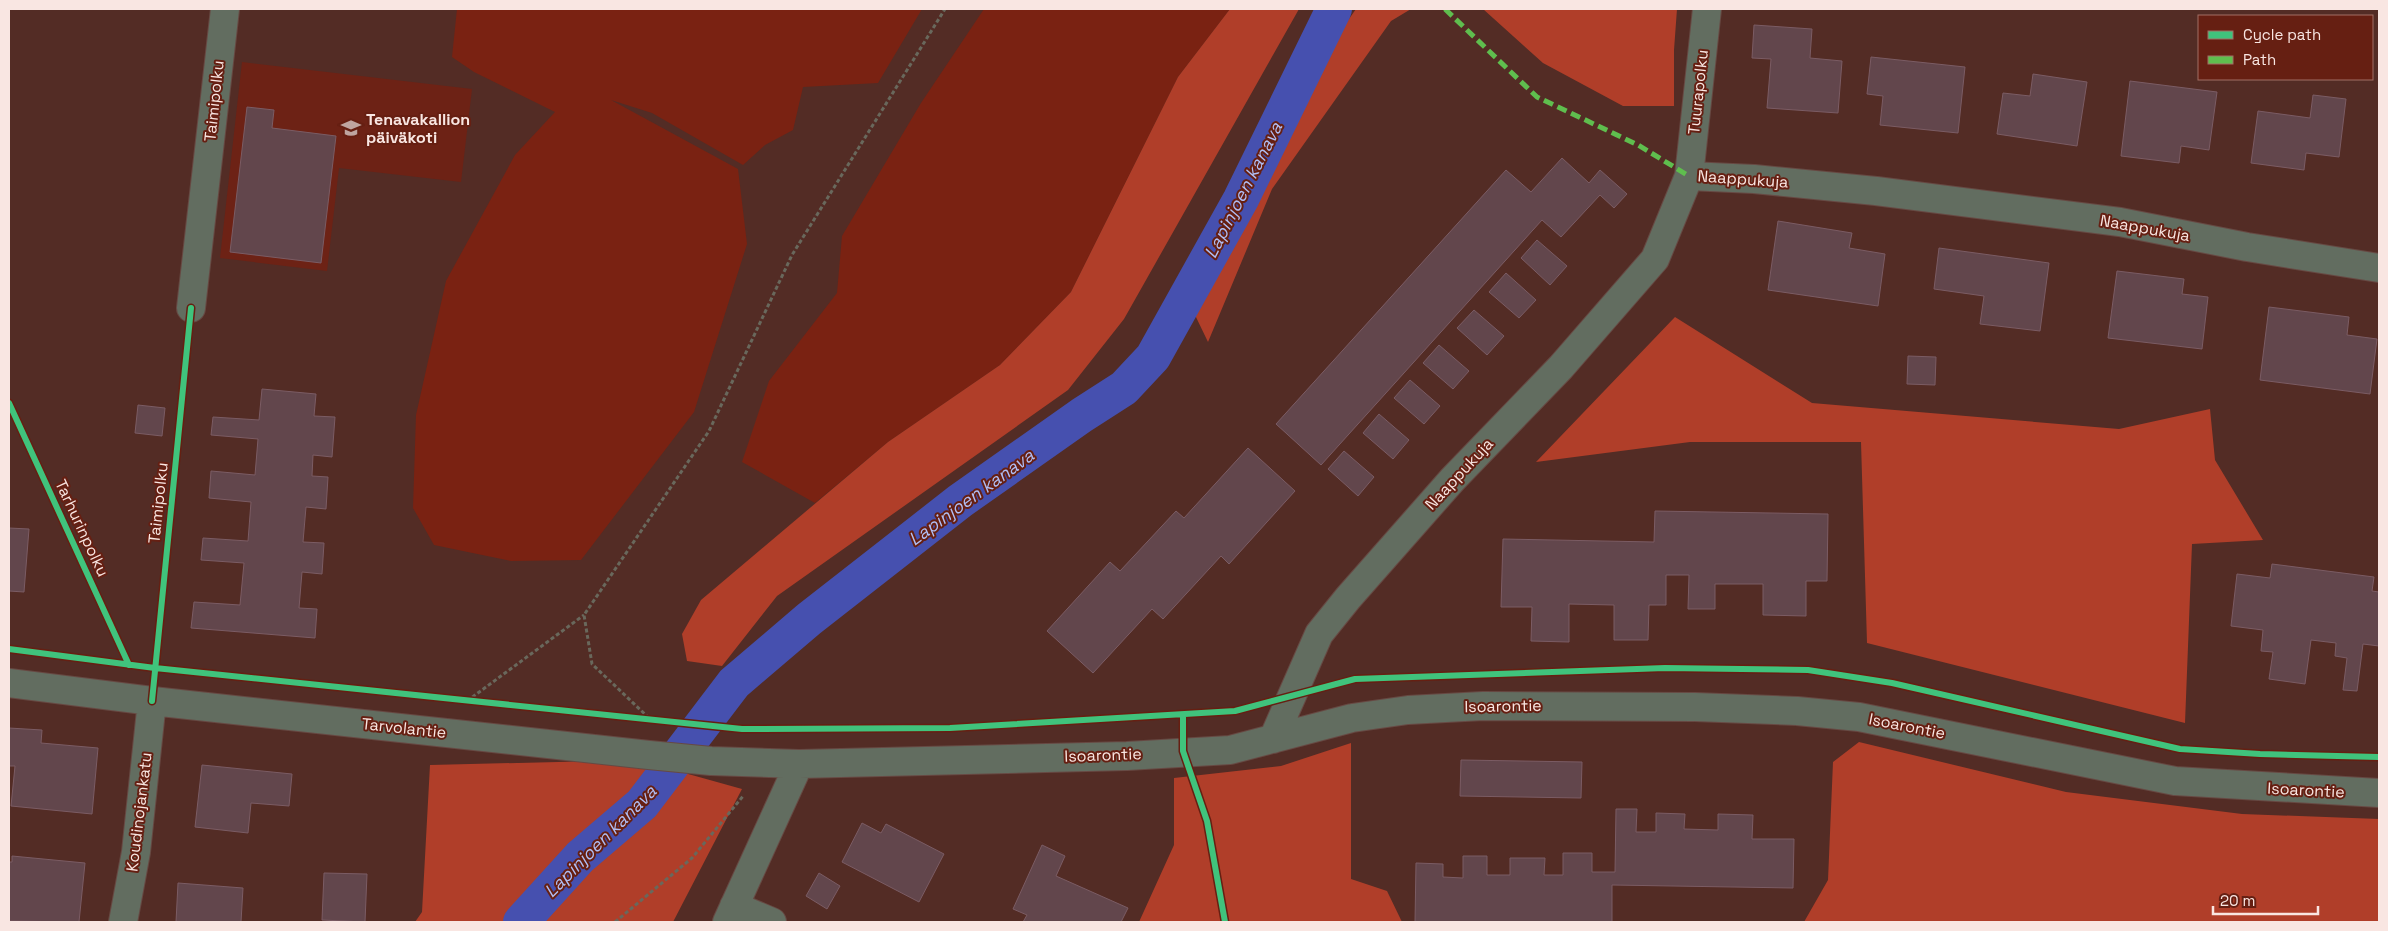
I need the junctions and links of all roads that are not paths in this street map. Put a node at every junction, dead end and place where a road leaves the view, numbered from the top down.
1 (224, 9) edge
2 (1707, 9) edge
3 (1689, 176) junction
4 (2379, 268) edge
5 (191, 308) dead end
6 (9, 683) edge
7 (152, 701) junction
8 (1273, 739) junction
9 (799, 764) junction
10 (2379, 794) edge
11 (730, 914) edge
12 (123, 922) edge
13 (772, 922) edge

1 - 5 street, Taimipolku
2 - 3 street, Tuurapolku
3 - 4 street, Naappukuja
3 - 8 street, Naappukuja
6 - 7 street, Tarvolantie
7 - 9 street, Tarvolantie
7 - 12 street, Koudinojankatu
8 - 9 street, Isoarontie
8 - 10 street, Isoarontie
9 - 11 street
11 - 13 street

